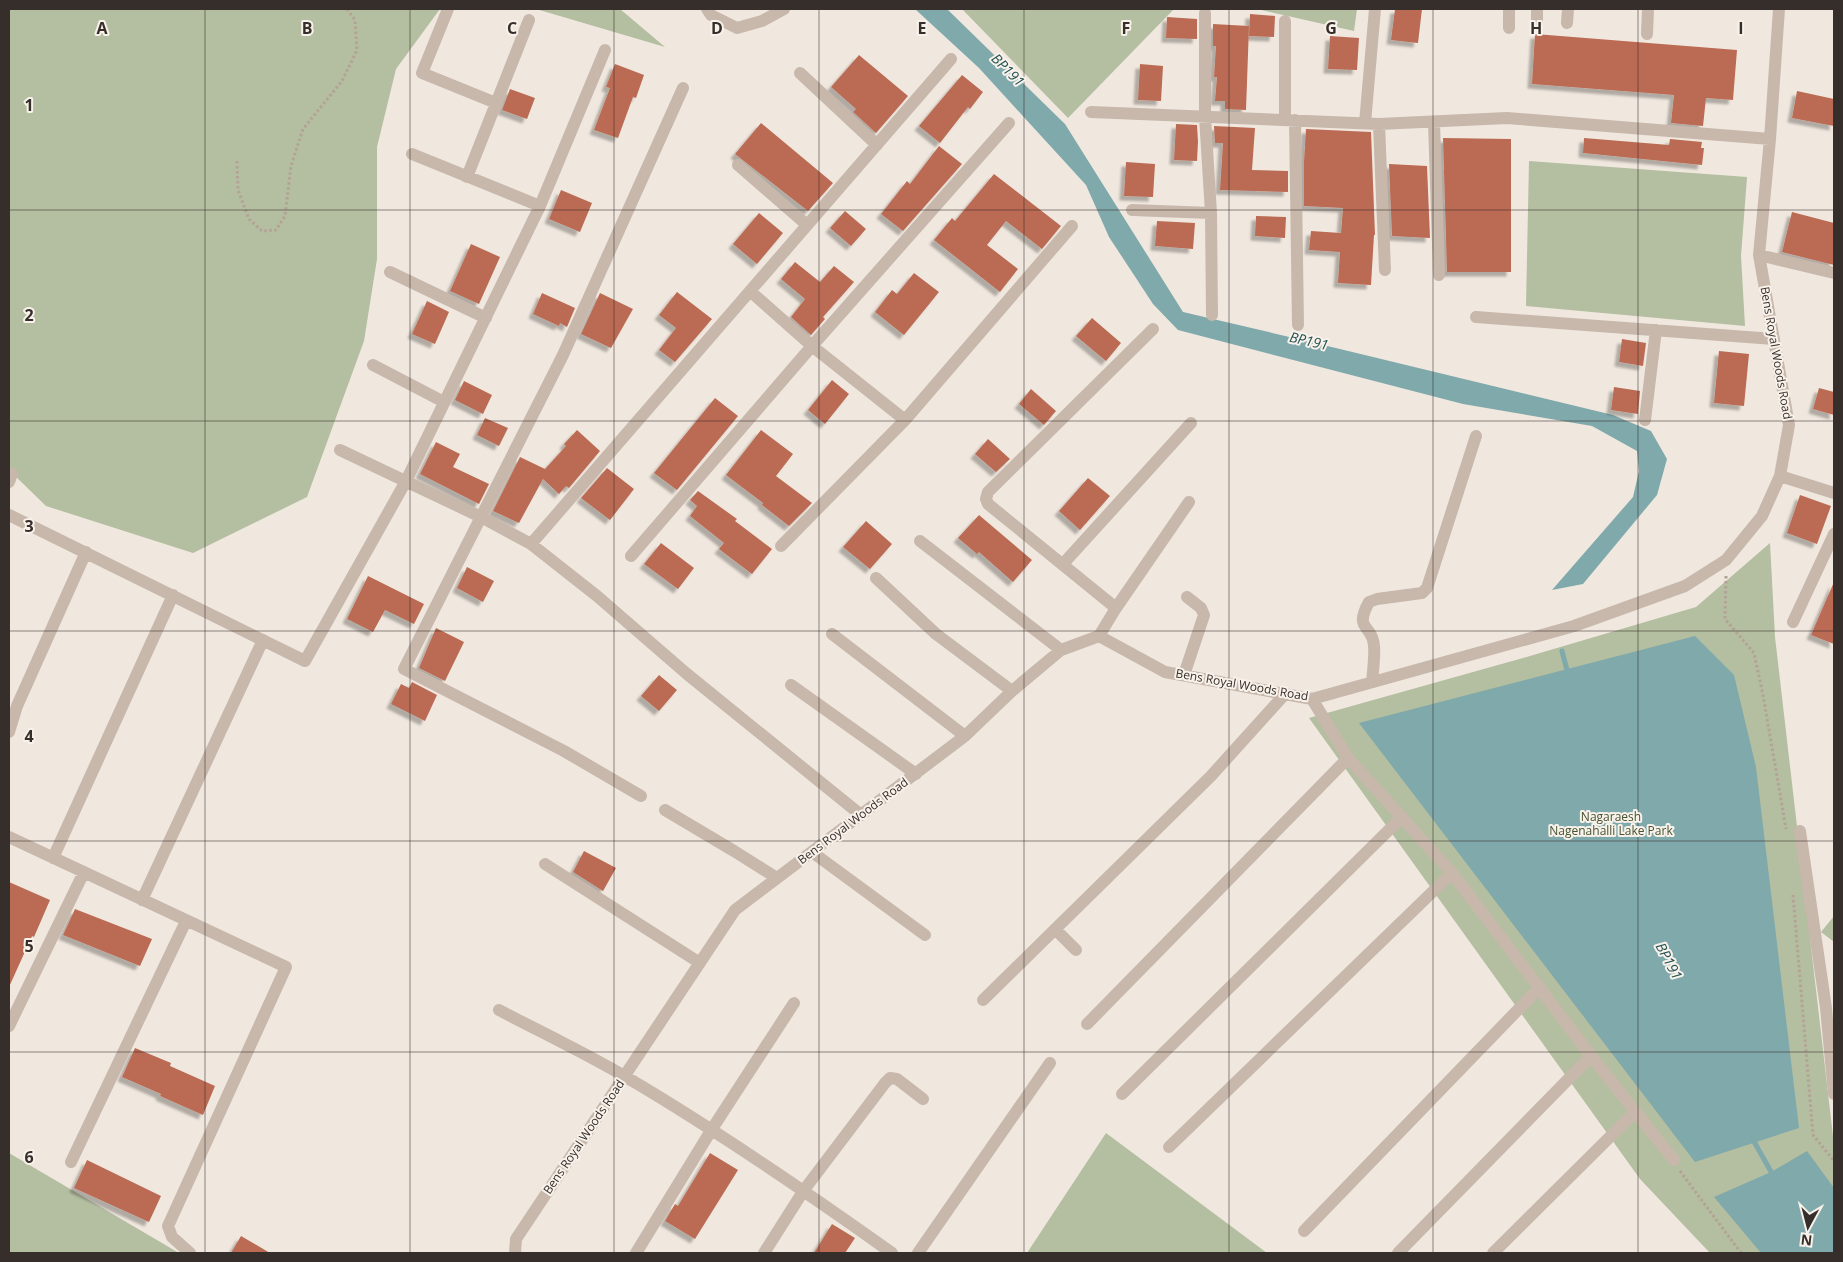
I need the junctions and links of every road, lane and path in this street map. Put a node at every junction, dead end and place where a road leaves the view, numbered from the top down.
1 (347, 9) edge
2 (448, 9) edge
3 (707, 9) edge
4 (784, 9) edge
5 (1375, 9) edge
6 (1509, 9) edge
7 (1537, 9) edge
8 (1568, 9) edge
9 (1648, 9) edge
10 (1779, 9) edge
11 (1205, 13) dead end
12 (529, 20) dead end
13 (1285, 21) dead end
14 (1538, 23) dead end
15 (1568, 23) dead end
16 (1509, 28) dead end
17 (1647, 34) dead end
18 (605, 50) dead end
19 (951, 59) dead end
20 (800, 73) dead end
21 (683, 88) dead end
22 (496, 103) junction
23 (1091, 112) dead end
24 (1205, 117) junction
25 (1290, 120) junction
26 (1434, 122) junction
27 (1009, 123) dead end
28 (1365, 123) junction
29 (1379, 124) junction
30 (1770, 139) junction
31 (877, 145) junction
32 (412, 154) dead end
33 (237, 161) dead end
34 (738, 165) dead end
35 (467, 177) junction
36 (540, 206) junction
37 (1132, 210) dead end
38 (1211, 212) junction
39 (807, 225) junction
40 (1072, 226) dead end
41 (1759, 255) junction
42 (1385, 270) dead end
43 (390, 272) dead end
44 (1834, 273) edge
45 (1439, 275) dead end
46 (750, 291) junction
47 (1212, 316) dead end
48 (1476, 317) dead end
49 (486, 318) junction
50 (1298, 325) dead end
51 (1153, 328) dead end
52 (1656, 330) junction
53 (1774, 339) junction
54 (812, 346) junction
55 (373, 365) dead end
56 (444, 402) junction
57 (905, 420) junction
58 (1644, 420) dead end
59 (1191, 423) dead end
60 (1476, 436) dead end
61 (340, 450) dead end
62 (1780, 476) junction
63 (406, 480) junction
64 (1834, 493) edge
65 (1189, 502) dead end
66 (9, 515) edge
67 (481, 516) junction
68 (1834, 534) edge
69 (920, 541) dead end
70 (531, 544) junction
71 (781, 546) dead end
72 (86, 552) junction
73 (632, 556) dead end
74 (1726, 560) junction
75 (1063, 564) junction
76 (876, 578) dead end
77 (173, 595) junction
78 (1187, 597) dead end
79 (1116, 608) junction
80 (1794, 622) dead end
81 (832, 634) dead end
82 (1099, 636) junction
83 (264, 640) junction
84 (1061, 650) junction
85 (1184, 675) junction
86 (1372, 682) junction
87 (791, 685) dead end
88 (1012, 691) junction
89 (1285, 694) junction
90 (1312, 699) junction
91 (9, 732) edge
92 (965, 736) junction
93 (1348, 758) junction
94 (916, 774) junction
95 (641, 796) dead end
96 (665, 810) dead end
97 (861, 815) junction
98 (1402, 817) junction
99 (1800, 831) dead end
100 (9, 837) edge
101 (1788, 838) dead end
102 (812, 852) junction
103 (53, 858) junction
104 (545, 864) dead end
105 (84, 872) junction
106 (1452, 872) junction
107 (777, 878) junction
108 (1792, 887) dead end
109 (142, 900) junction
110 (186, 921) junction
111 (1055, 929) junction
112 (925, 935) dead end
113 (1076, 950) dead end
114 (700, 963) junction
115 (1540, 987) junction
116 (983, 1000) dead end
117 (794, 1003) dead end
118 (499, 1010) dead end
119 (1086, 1024) dead end
120 (9, 1026) edge
121 (1591, 1056) junction
122 (1050, 1063) dead end
123 (625, 1076) junction
124 (1122, 1094) dead end
125 (1834, 1094) edge
126 (923, 1099) dead end
127 (1635, 1112) junction
128 (712, 1130) junction
129 (1169, 1147) dead end
130 (1674, 1160) joint
131 (1834, 1160) edge
132 (71, 1162) dead end
133 (804, 1190) junction
134 (1304, 1231) dead end
135 (190, 1253) edge
136 (515, 1253) edge
137 (636, 1253) edge
138 (764, 1253) edge
139 (892, 1253) edge
140 (918, 1253) edge
141 (1398, 1253) edge
142 (1493, 1253) edge
143 (1741, 1253) edge

1 - 33 path
2 - 22 street
3 - 4 street
5 - 28 street
6 - 16 street
7 - 14 street
8 - 15 street
9 - 17 street
10 - 30 street, Bens Royal Woods Road
11 - 24 street
12 - 22 street
13 - 25 street
18 - 36 street
19 - 31 street
20 - 31 street
21 - 67 street
22 - 35 street
23 - 24 street
24 - 25 street
24 - 38 street
25 - 28 street
25 - 50 street
26 - 29 street
26 - 30 street
26 - 45 street
27 - 54 street
28 - 29 street
29 - 42 street
30 - 41 street, Bens Royal Woods Road
31 - 39 street
32 - 35 street
34 - 39 street
35 - 36 street
36 - 49 street
37 - 38 street
38 - 47 street
39 - 46 street
40 - 57 street
41 - 44 street
41 - 53 street, Bens Royal Woods Road
43 - 49 street
46 - 54 street
46 - 70 street
48 - 52 street
49 - 56 street
51 - 75 street
52 - 53 street
52 - 58 street
53 - 62 street, Bens Royal Woods Road
54 - 57 street
54 - 73 street
55 - 56 street
56 - 63 street
57 - 71 street
59 - 75 street
60 - 86 street
61 - 63 street
62 - 64 street
62 - 74 street, Bens Royal Woods Road
63 - 67 street
63 - 83 street
65 - 79 street
66 - 72 street
67 - 70 street
67 - 95 street
68 - 80 street
69 - 84 street
70 - 97 street
72 - 77 street
72 - 91 street
74 - 86 street, Bens Royal Woods Road
74 - 101 path
75 - 79 street
76 - 88 street
77 - 83 street
77 - 103 street
78 - 85 street
79 - 82 street
81 - 92 street
82 - 84 street, Bens Royal Woods Road
82 - 85 street, Bens Royal Woods Road
83 - 109 street
84 - 88 street, Bens Royal Woods Road
85 - 89 street, Bens Royal Woods Road
86 - 90 street, Bens Royal Woods Road
87 - 94 street
88 - 92 street, Bens Royal Woods Road
89 - 90 street, Bens Royal Woods Road
89 - 111 street
90 - 93 street
92 - 94 street, Bens Royal Woods Road
93 - 98 street
93 - 119 street
94 - 97 street, Bens Royal Woods Road
96 - 107 street
97 - 102 street, Bens Royal Woods Road
98 - 106 street
98 - 124 street
99 - 125 street
100 - 103 street
102 - 107 street, Bens Royal Woods Road
102 - 112 street
103 - 105 street
104 - 114 street
105 - 109 street
105 - 120 street
106 - 115 street
106 - 129 street
107 - 114 street, Bens Royal Woods Road
108 - 131 path
109 - 110 street
110 - 132 street
110 - 135 street
111 - 113 street
111 - 116 street
114 - 123 street, Bens Royal Woods Road
115 - 121 street
115 - 134 street
117 - 128 street
118 - 123 street
121 - 127 street
121 - 141 street
122 - 140 street
123 - 128 street
123 - 136 street, Bens Royal Woods Road
126 - 133 street
127 - 130 street
127 - 142 street
128 - 133 street
128 - 137 street
130 - 143 path
133 - 138 street
133 - 139 street

